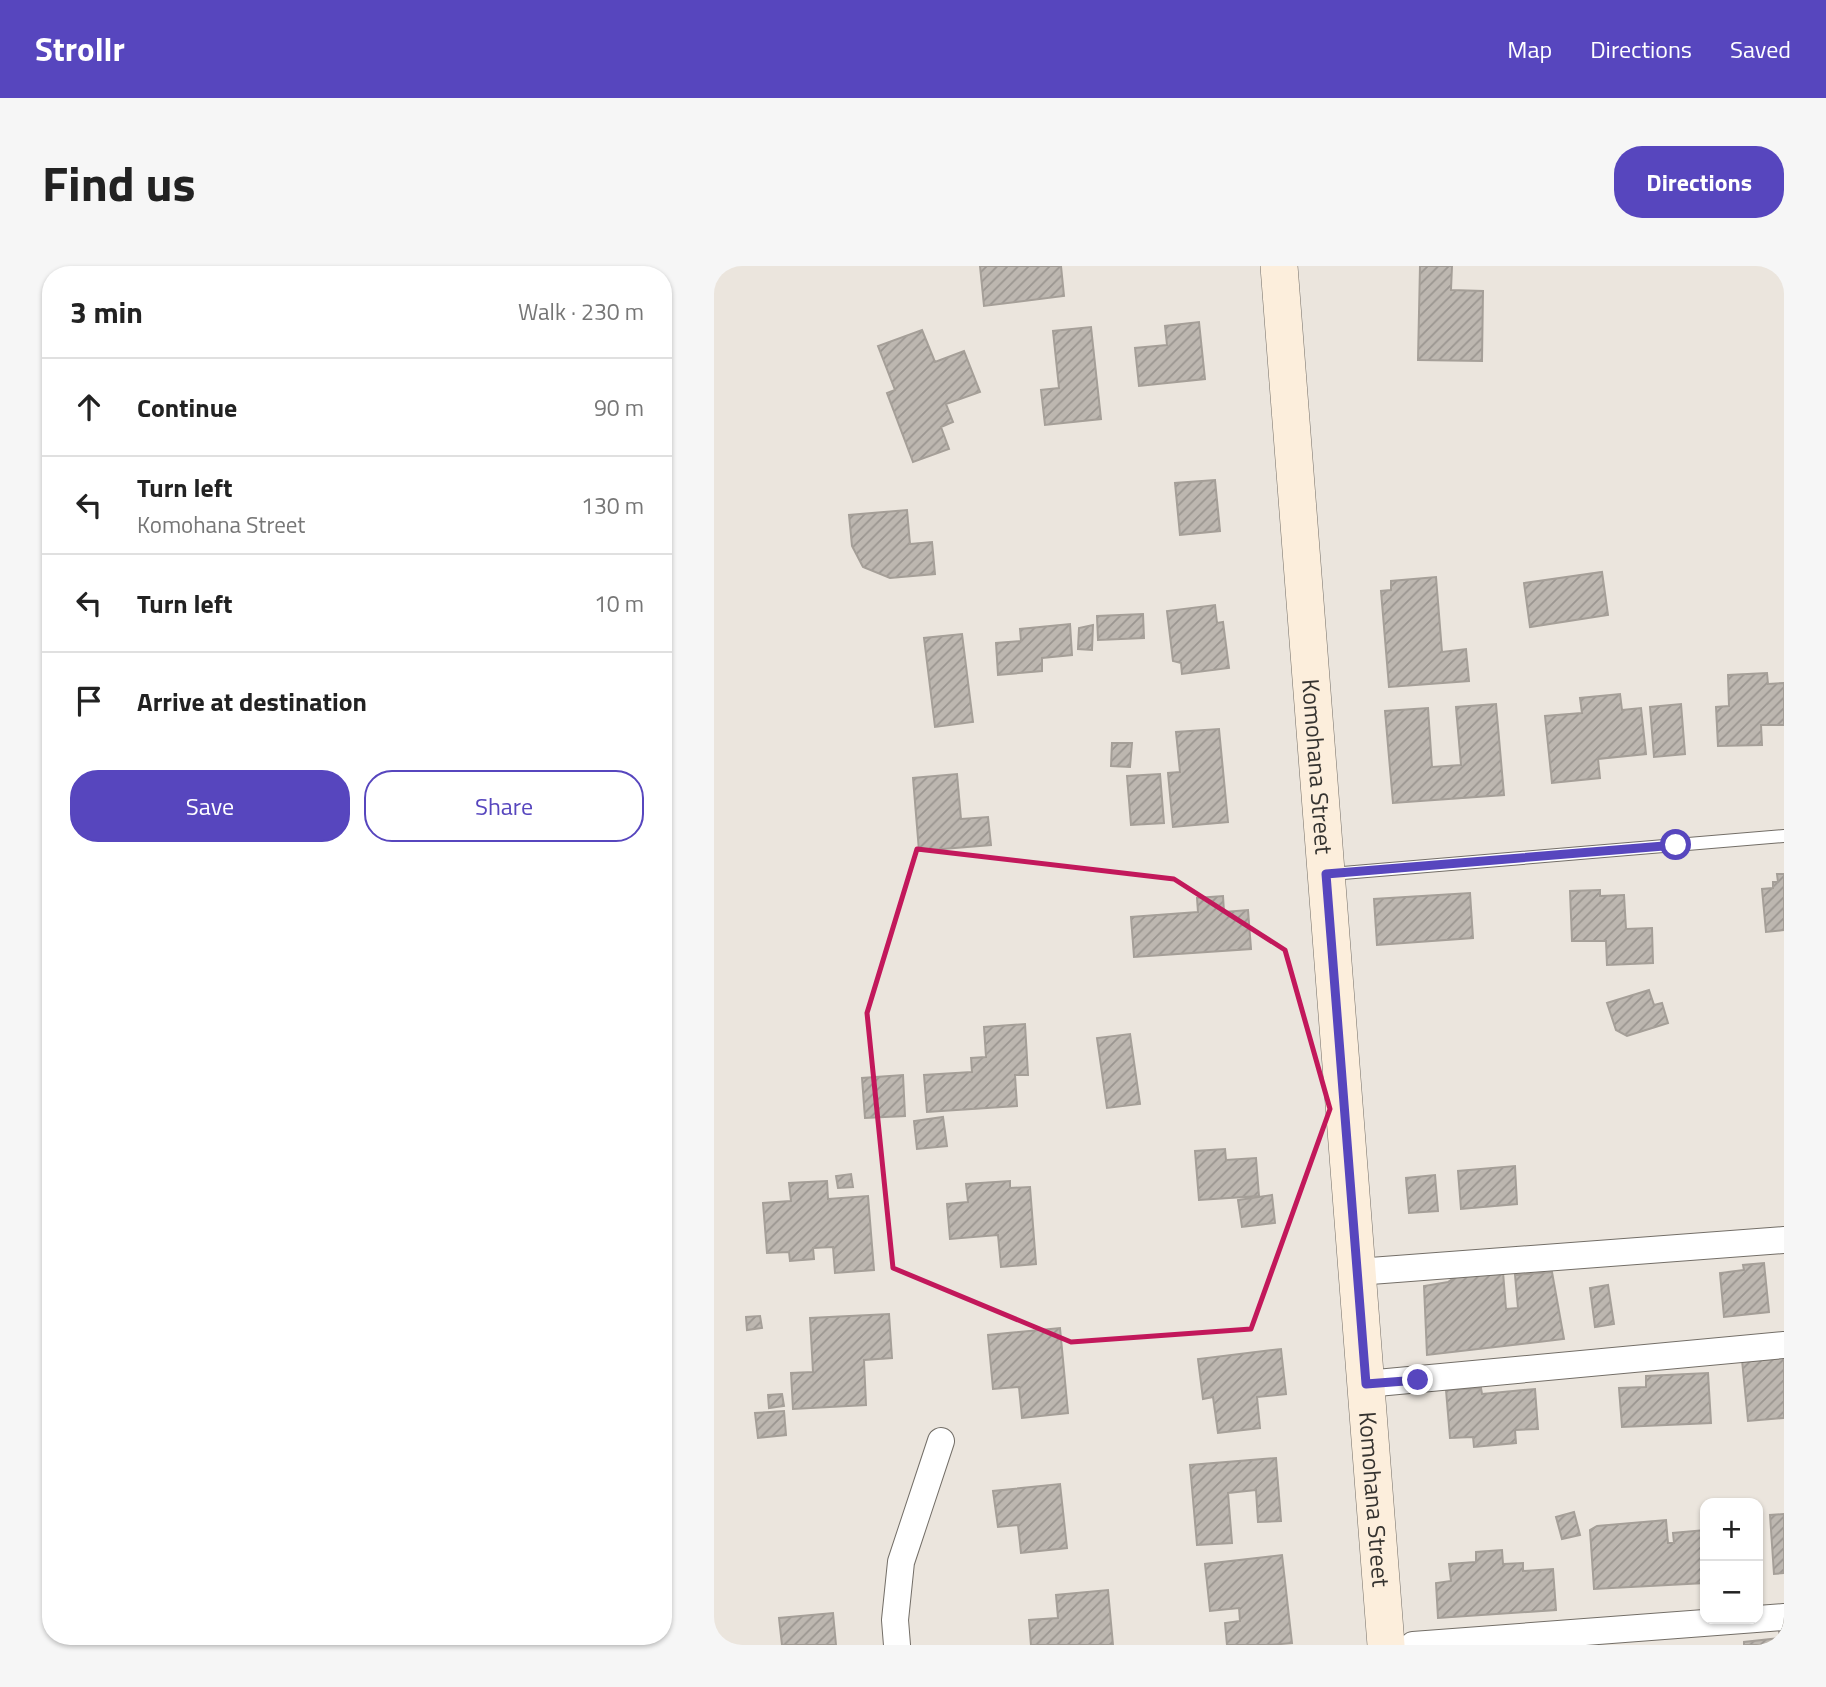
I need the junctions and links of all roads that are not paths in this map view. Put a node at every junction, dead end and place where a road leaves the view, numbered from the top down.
1 (1279, 266) edge
2 (1784, 836) edge
3 (1326, 874) junction
4 (1784, 1240) edge
5 (1357, 1272) junction
6 (1784, 1345) edge
7 (1366, 1384) junction
8 (940, 1441) dead end
9 (1784, 1617) edge
10 (897, 1645) edge
11 (1386, 1645) edge
12 (1413, 1645) edge

1 - 3 street, Komohana Street
2 - 3 lane
3 - 5 street, Komohana Street
4 - 5 street
5 - 7 street, Komohana Street
6 - 7 street
7 - 11 street, Komohana Street
8 - 10 street
9 - 12 street

